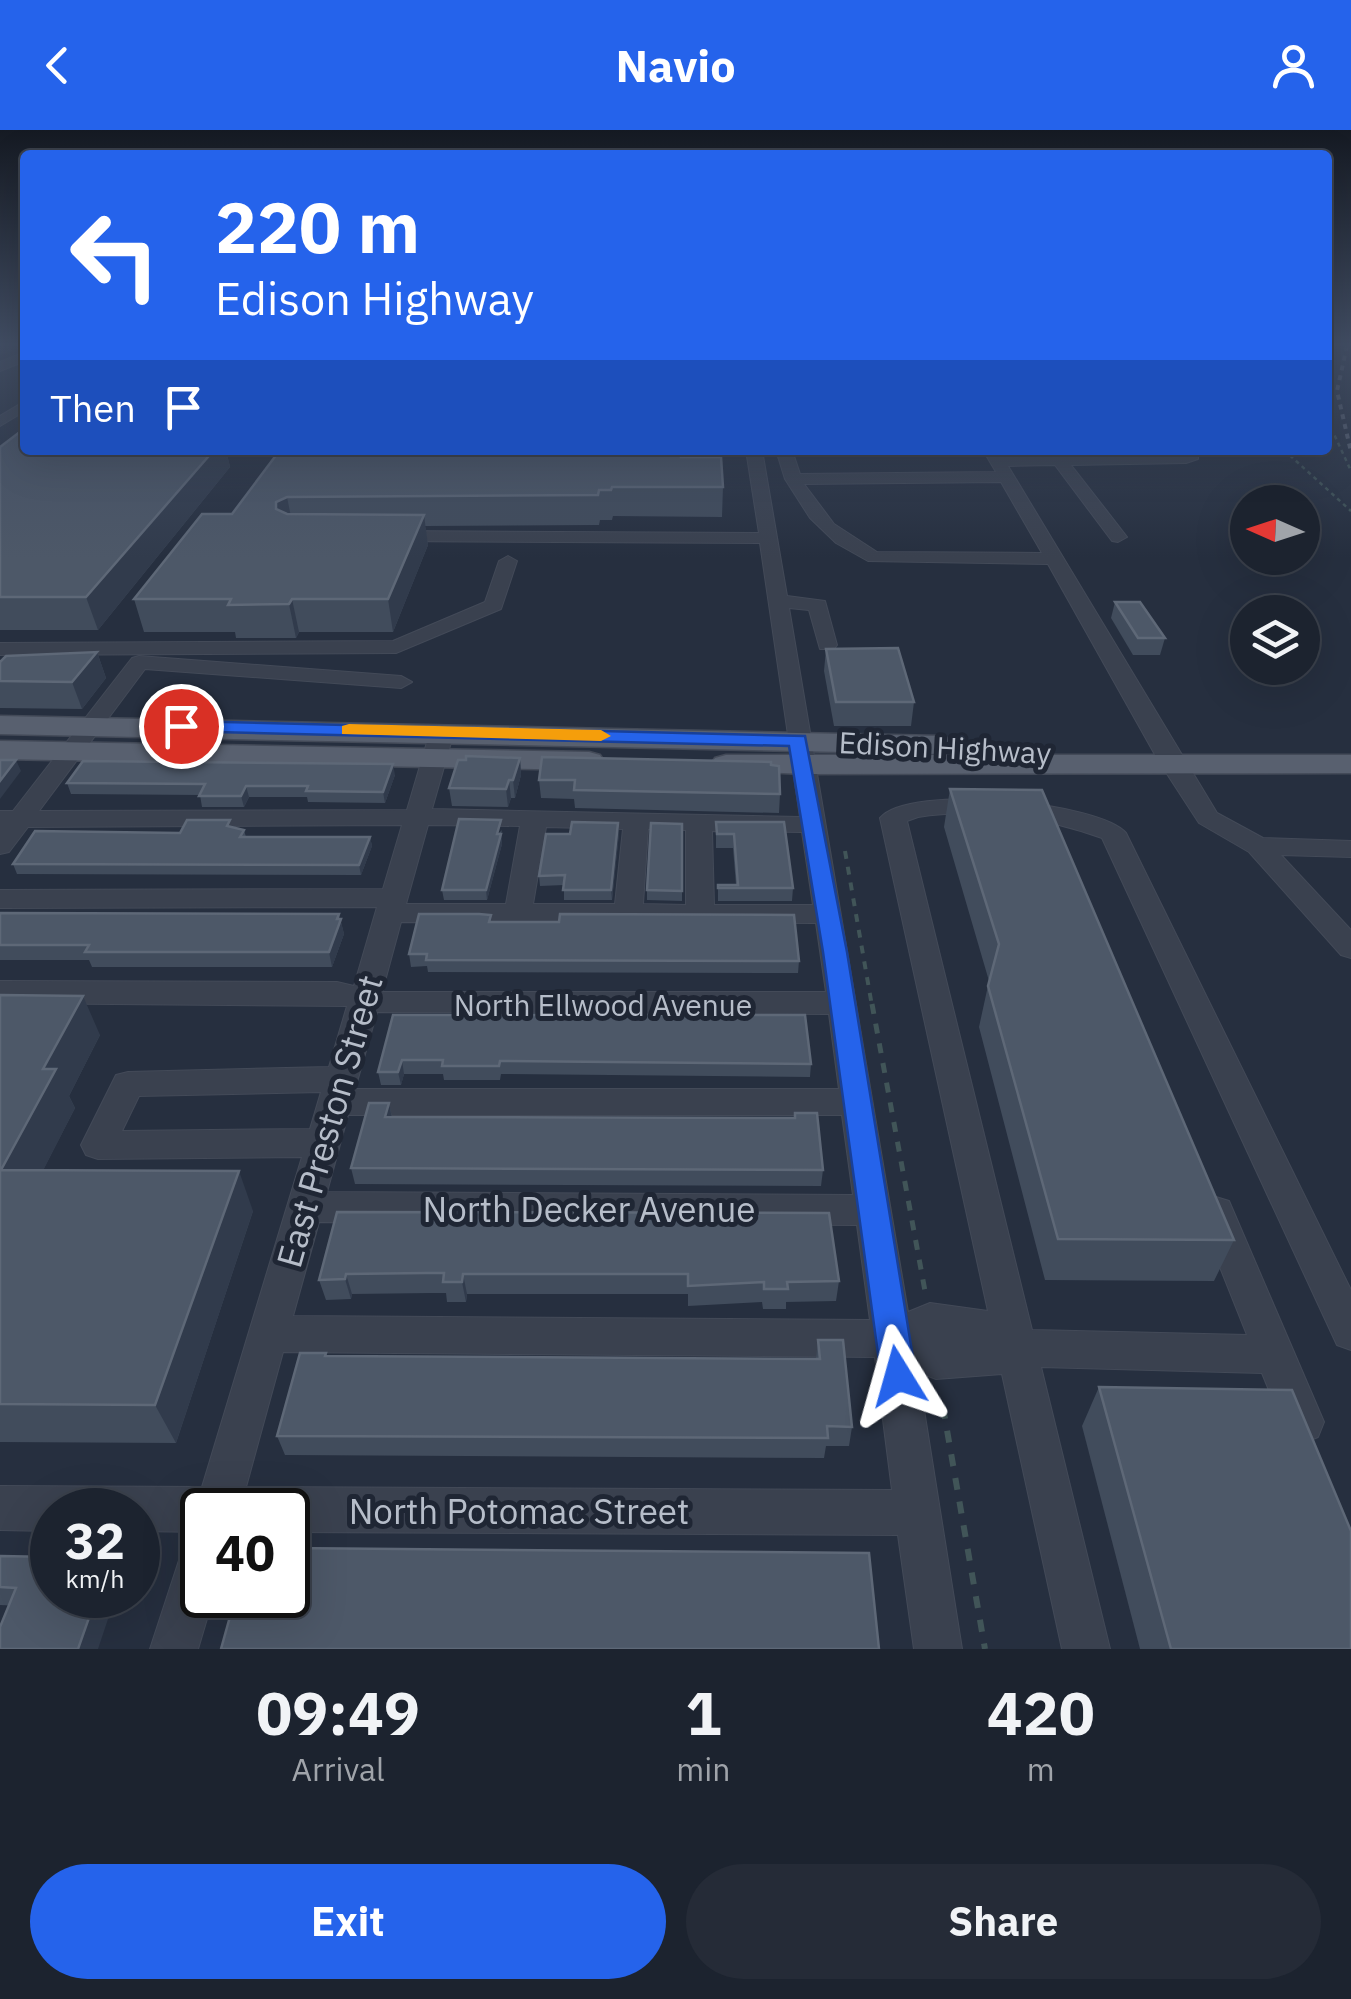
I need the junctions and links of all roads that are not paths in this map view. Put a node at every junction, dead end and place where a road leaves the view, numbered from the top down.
1 (755, 455) edge
2 (786, 455) edge
3 (1192, 455) edge
4 (1069, 457) edge
5 (999, 463) edge
6 (793, 479) junction
7 (367, 536) edge
8 (1118, 537) dead end
9 (766, 538) junction
10 (1054, 559) junction
11 (508, 561) dead end
12 (776, 601) junction
13 (827, 645) edge
14 (0, 649) edge
15 (401, 682) dead end
16 (0, 724) edge
17 (90, 725) junction
18 (438, 745) junction
19 (0, 750) edge
20 (70, 751) junction
21 (801, 753) junction
22 (1170, 760) junction
23 (1351, 764) edge
24 (1051, 814) junction
25 (10, 819) edge
26 (416, 819) junction
27 (534, 820) junction
28 (636, 822) junction
29 (700, 824) junction
30 (814, 826) junction
31 (0, 846) edge
32 (1258, 846) junction
33 (1351, 849) edge
34 (1066, 850) edge
35 (0, 900) edge
36 (391, 906) junction
37 (518, 913) junction
38 (628, 913) junction
39 (700, 913) junction
40 (828, 914) junction
41 (1351, 948) edge
42 (0, 992) edge
43 (364, 999) junction
44 (842, 1003) junction
45 (338, 1090) junction
46 (858, 1102) junction
47 (323, 1142) junction
48 (1200, 1174) edge
49 (304, 1207) junction
50 (874, 1210) junction
51 (1351, 1332) edge
52 (268, 1334) junction
53 (893, 1339) junction
54 (1016, 1348) junction
55 (1275, 1354) junction
56 (1315, 1450) edge
57 (223, 1488) edge
58 (310, 1510) edge
59 (180, 1511) edge
60 (918, 1513) junction
61 (3, 1514) edge
62 (183, 1618) edge
63 (174, 1649) edge
64 (938, 1649) edge
65 (1086, 1649) edge

1 - 9 street
2 - 6 street
3 - 4 street
4 - 5 street
4 - 8 street
5 - 6 street
5 - 10 street
6 - 10 street
7 - 9 street
9 - 12 street
10 - 22 street
11 - 14 street
12 - 13 street
12 - 21 street
15 - 17 street
16 - 17 main road, Edison Highway
17 - 18 main road, Edison Highway
17 - 20 street
18 - 20 main road, Edison Highway
18 - 21 main road, Edison Highway
18 - 26 street, East Preston Street
19 - 20 main road, Edison Highway
20 - 25 street
21 - 22 main road, Edison Highway
21 - 30 street
22 - 23 main road, Edison Highway
22 - 32 street
24 - 34 street
24 - 51 street
24 - 54 street
25 - 26 street
25 - 31 street
26 - 27 street
26 - 36 street, East Preston Street
27 - 28 street
27 - 37 street
28 - 29 street
28 - 38 street
29 - 30 street
29 - 39 street
30 - 40 street
32 - 33 street
32 - 41 street
35 - 36 street
36 - 37 street
36 - 43 street, East Preston Street
37 - 38 street
38 - 39 street
39 - 40 street
40 - 44 street
42 - 43 street, North Ellwood Avenue
43 - 44 street, North Ellwood Avenue
43 - 45 street, East Preston Street
44 - 46 street
45 - 46 street
45 - 47 street, East Preston Street
45 - 47 street
46 - 50 street
47 - 49 street, East Preston Street
48 - 55 street
49 - 50 street, North Decker Avenue
49 - 52 street, East Preston Street
50 - 53 street
52 - 53 street
52 - 57 street, East Preston Street
53 - 54 street
53 - 60 street
54 - 55 street
54 - 65 street
55 - 56 street
58 - 60 street, North Potomac Street
59 - 61 street, North Potomac Street
60 - 64 street
62 - 63 street

